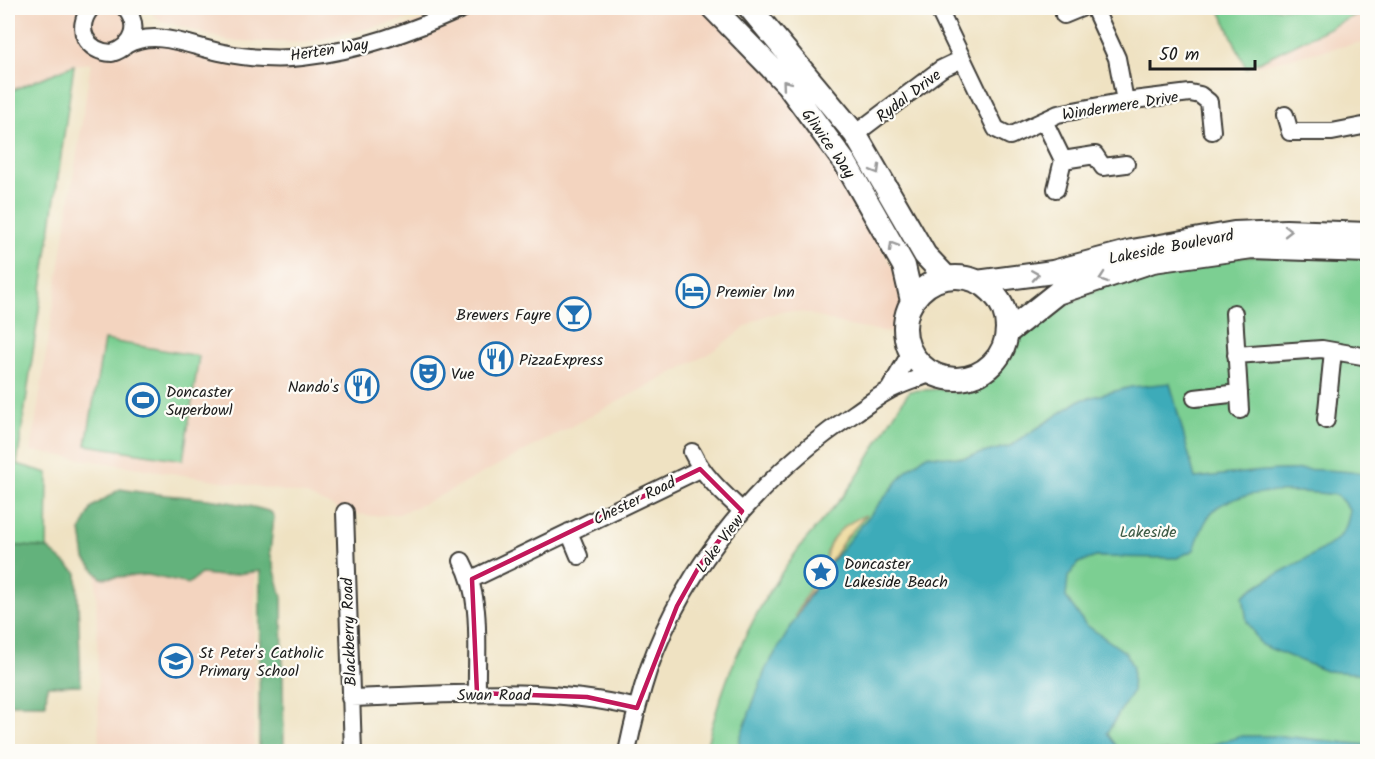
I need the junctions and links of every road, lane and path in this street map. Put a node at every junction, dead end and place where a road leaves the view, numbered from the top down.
1 (91, 8) edge
2 (464, 8) edge
3 (713, 8) edge
4 (938, 8) edge
5 (1081, 8) edge
6 (1094, 8) edge
7 (755, 9) edge
8 (127, 10) edge
9 (1064, 15) dead end
10 (154, 36) junction
11 (126, 45) junction
12 (962, 59) junction
13 (1125, 101) junction
14 (1285, 115) dead end
15 (1044, 120) junction
16 (1368, 125) edge
17 (1212, 131) dead end
18 (855, 134) junction
19 (1063, 160) junction
20 (1126, 164) dead end
21 (1056, 189) dead end
22 (1368, 234) edge
23 (1368, 251) edge
24 (946, 277) junction
25 (977, 282) junction
26 (912, 301) junction
27 (1234, 313) dead end
28 (1008, 332) junction
29 (1333, 351) junction
30 (910, 354) junction
31 (1236, 355) junction
32 (1368, 357) edge
33 (932, 373) junction
34 (889, 390) junction
35 (1194, 398) dead end
36 (1325, 427) dead end
37 (692, 452) dead end
38 (700, 469) junction
39 (742, 511) junction
40 (345, 512) dead end
41 (569, 532) junction
42 (579, 556) dead end
43 (462, 561) dead end
44 (472, 579) junction
45 (477, 693) junction
46 (350, 698) junction
47 (637, 708) junction
48 (353, 752) edge
49 (627, 752) edge

1 - 11 street
2 - 10 street, Herten Way
26 -> 3 street, Gliwice Way
4 - 12 street, Windermere Drive
5 - 9 street
6 - 13 street
7 - 18 street, Gliwice Way
8 - 10 street, Herten Way
8 - 11 street
10 - 11 street
12 - 15 street, Windermere Drive
12 - 18 street, Rydal Drive
13 - 15 street, Windermere Drive
13 - 17 street, Windermere Drive
14 - 16 street
15 - 19 street
18 -> 24 street, Gliwice Way
19 - 20 street
19 - 21 street
25 -> 22 street, Lakeside Boulevard
23 -> 28 street, Lakeside Boulevard
24 - 25 street
24 - 26 street
25 - 28 street
26 - 30 street
27 - 31 street
28 - 33 street
29 - 31 street
29 - 32 street
29 - 36 street
30 - 33 street
30 - 34 street, Lake View
31 - 35 street
33 - 34 street, Lake View
34 - 39 street, Lake View
37 - 38 street
38 - 39 street
38 - 41 street, Chester Road
39 - 47 street, Lake View
40 - 46 street, Blackberry Road
41 - 42 street
41 - 44 street, Chester Road
43 - 44 street
44 - 45 street
45 - 46 street, Swan Road
45 - 47 street, Swan Road
46 - 48 street, Blackberry Road
47 - 49 street, Lake View

